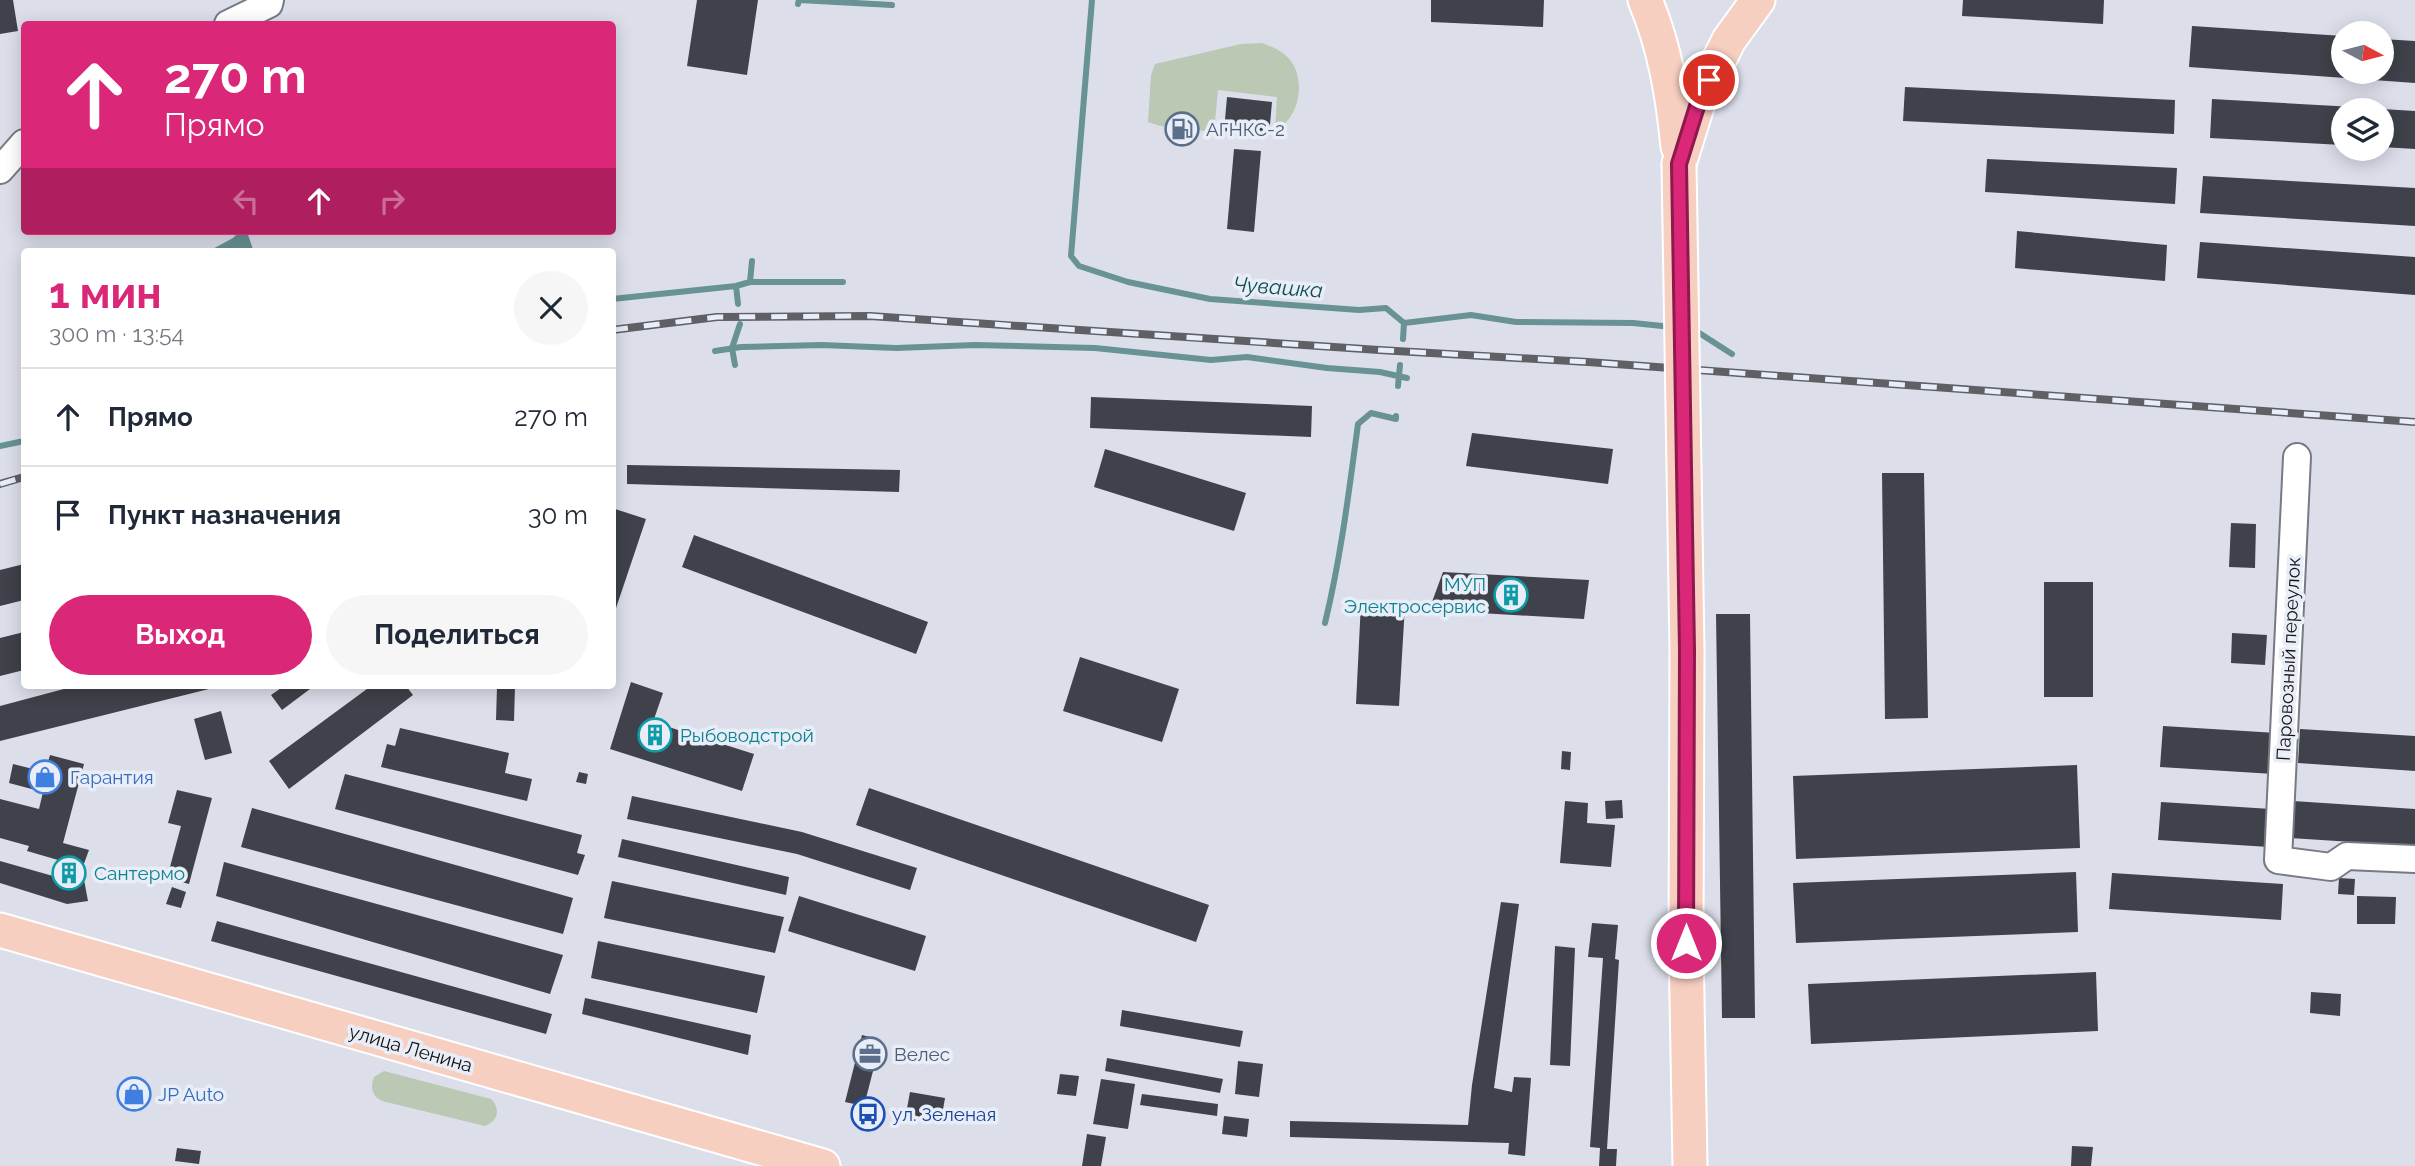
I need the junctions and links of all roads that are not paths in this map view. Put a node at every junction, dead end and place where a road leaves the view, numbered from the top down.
1 (270, 0) edge
2 (1645, 0) edge
3 (1758, 0) edge
4 (234, 21) edge
5 (21, 147) edge
6 (1679, 164) junction
7 (0, 170) edge
8 (2297, 457) dead end
9 (2415, 859) edge
10 (0, 930) edge
11 (823, 1166) edge
12 (1690, 1166) edge

1 - 4 street
2 - 6 main road
3 - 6 main road
5 - 7 street
6 - 12 main road, bridge
8 - 9 street, Паровозный переулок
10 - 11 main road, улица Ленина

